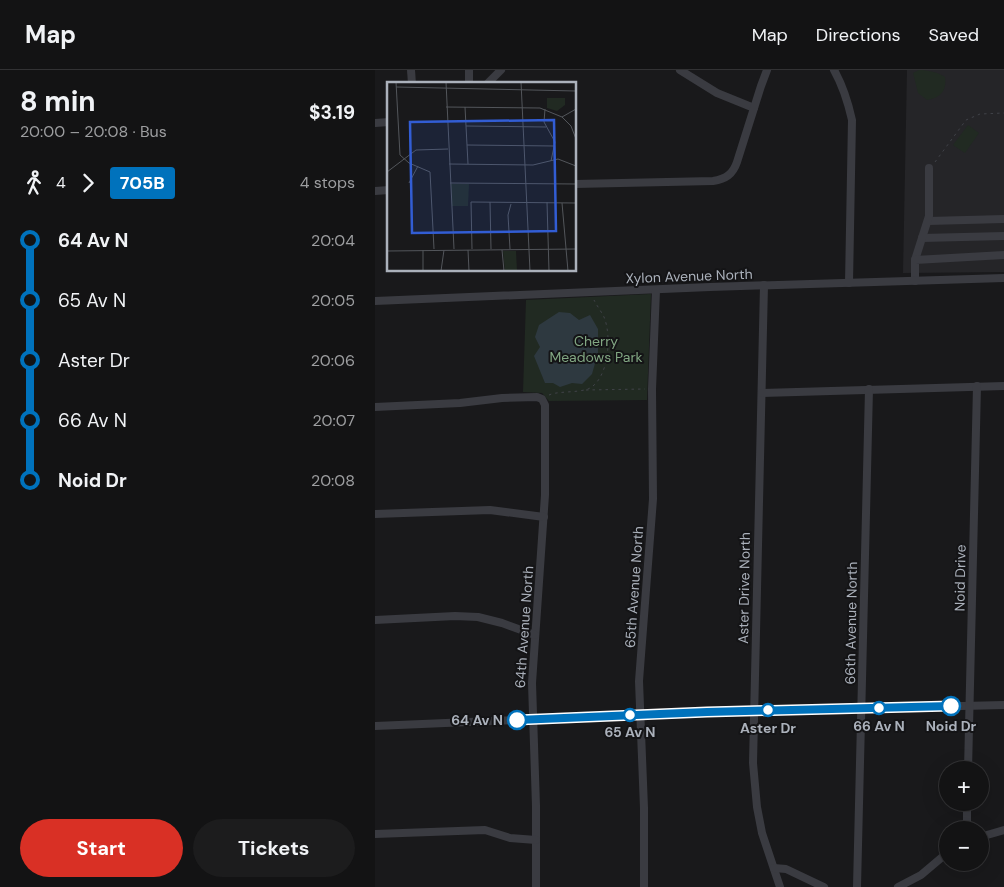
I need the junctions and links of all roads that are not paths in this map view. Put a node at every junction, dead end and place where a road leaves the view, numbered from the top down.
1 (501, 70) edge
2 (680, 70) edge
3 (767, 70) edge
4 (834, 70) edge
5 (489, 82) edge
6 (754, 108) junction
7 (929, 168) road end
8 (576, 184) edge
9 (1004, 219) edge
10 (928, 221) junction
11 (1004, 236) edge
12 (922, 238) junction
13 (1004, 256) edge
14 (915, 260) junction
15 (1004, 278) edge
16 (915, 281) junction
17 (849, 283) junction
18 (765, 286) junction
19 (656, 290) junction
20 (375, 301) edge
21 (977, 386) junction
22 (1004, 386) edge
23 (869, 389) junction
24 (762, 393) junction
25 (375, 407) edge
26 (375, 514) edge
27 (544, 517) junction
28 (375, 620) edge
29 (535, 635) junction
30 (1004, 705) edge
31 (969, 706) junction
32 (861, 708) junction
33 (754, 710) junction
34 (640, 714) junction
35 (533, 719) junction
36 (375, 726) edge
37 (968, 761) edge
38 (1004, 830) edge
39 (375, 834) edge
40 (989, 834) edge
41 (536, 840) junction
42 (939, 860) edge
43 (774, 868) junction
44 (536, 887) edge
45 (644, 887) edge
46 (780, 887) edge
47 (825, 887) edge
48 (857, 887) edge
49 (898, 887) edge

1 - 5 street
2 - 6 street
3 - 6 street
4 - 17 street
6 - 8 street
7 - 10 street
9 - 10 street
10 - 12 street
11 - 12 street
12 - 14 street
13 - 14 street
14 - 16 street
15 - 16 street, Xylon Avenue North
16 - 17 street, Xylon Avenue North
17 - 18 street, Xylon Avenue North
18 - 19 street, Xylon Avenue North
18 - 24 street, Aster Drive North
19 - 20 street, Xylon Avenue North
19 - 34 street, 65th Avenue North
21 - 22 street
21 - 23 street
21 - 31 street, Noid Drive
23 - 24 street
23 - 32 street, 66th Avenue North
24 - 33 street, Aster Drive North
25 - 27 street, 64th Avenue North
26 - 27 street
27 - 29 street, 64th Avenue North
28 - 29 street
29 - 35 street, 64th Avenue North
30 - 31 street
31 - 32 street
31 - 37 street, Noid Drive
32 - 33 street
32 - 48 street, 66th Avenue North
33 - 34 street
33 - 43 street, Aster Drive North
34 - 35 street
34 - 45 street, 65th Avenue North
35 - 36 street
35 - 41 street, 64th Avenue North
38 - 40 street
39 - 41 street
41 - 44 street, 64th Avenue North
42 - 49 street
43 - 46 street, Aster Drive North
43 - 47 street

